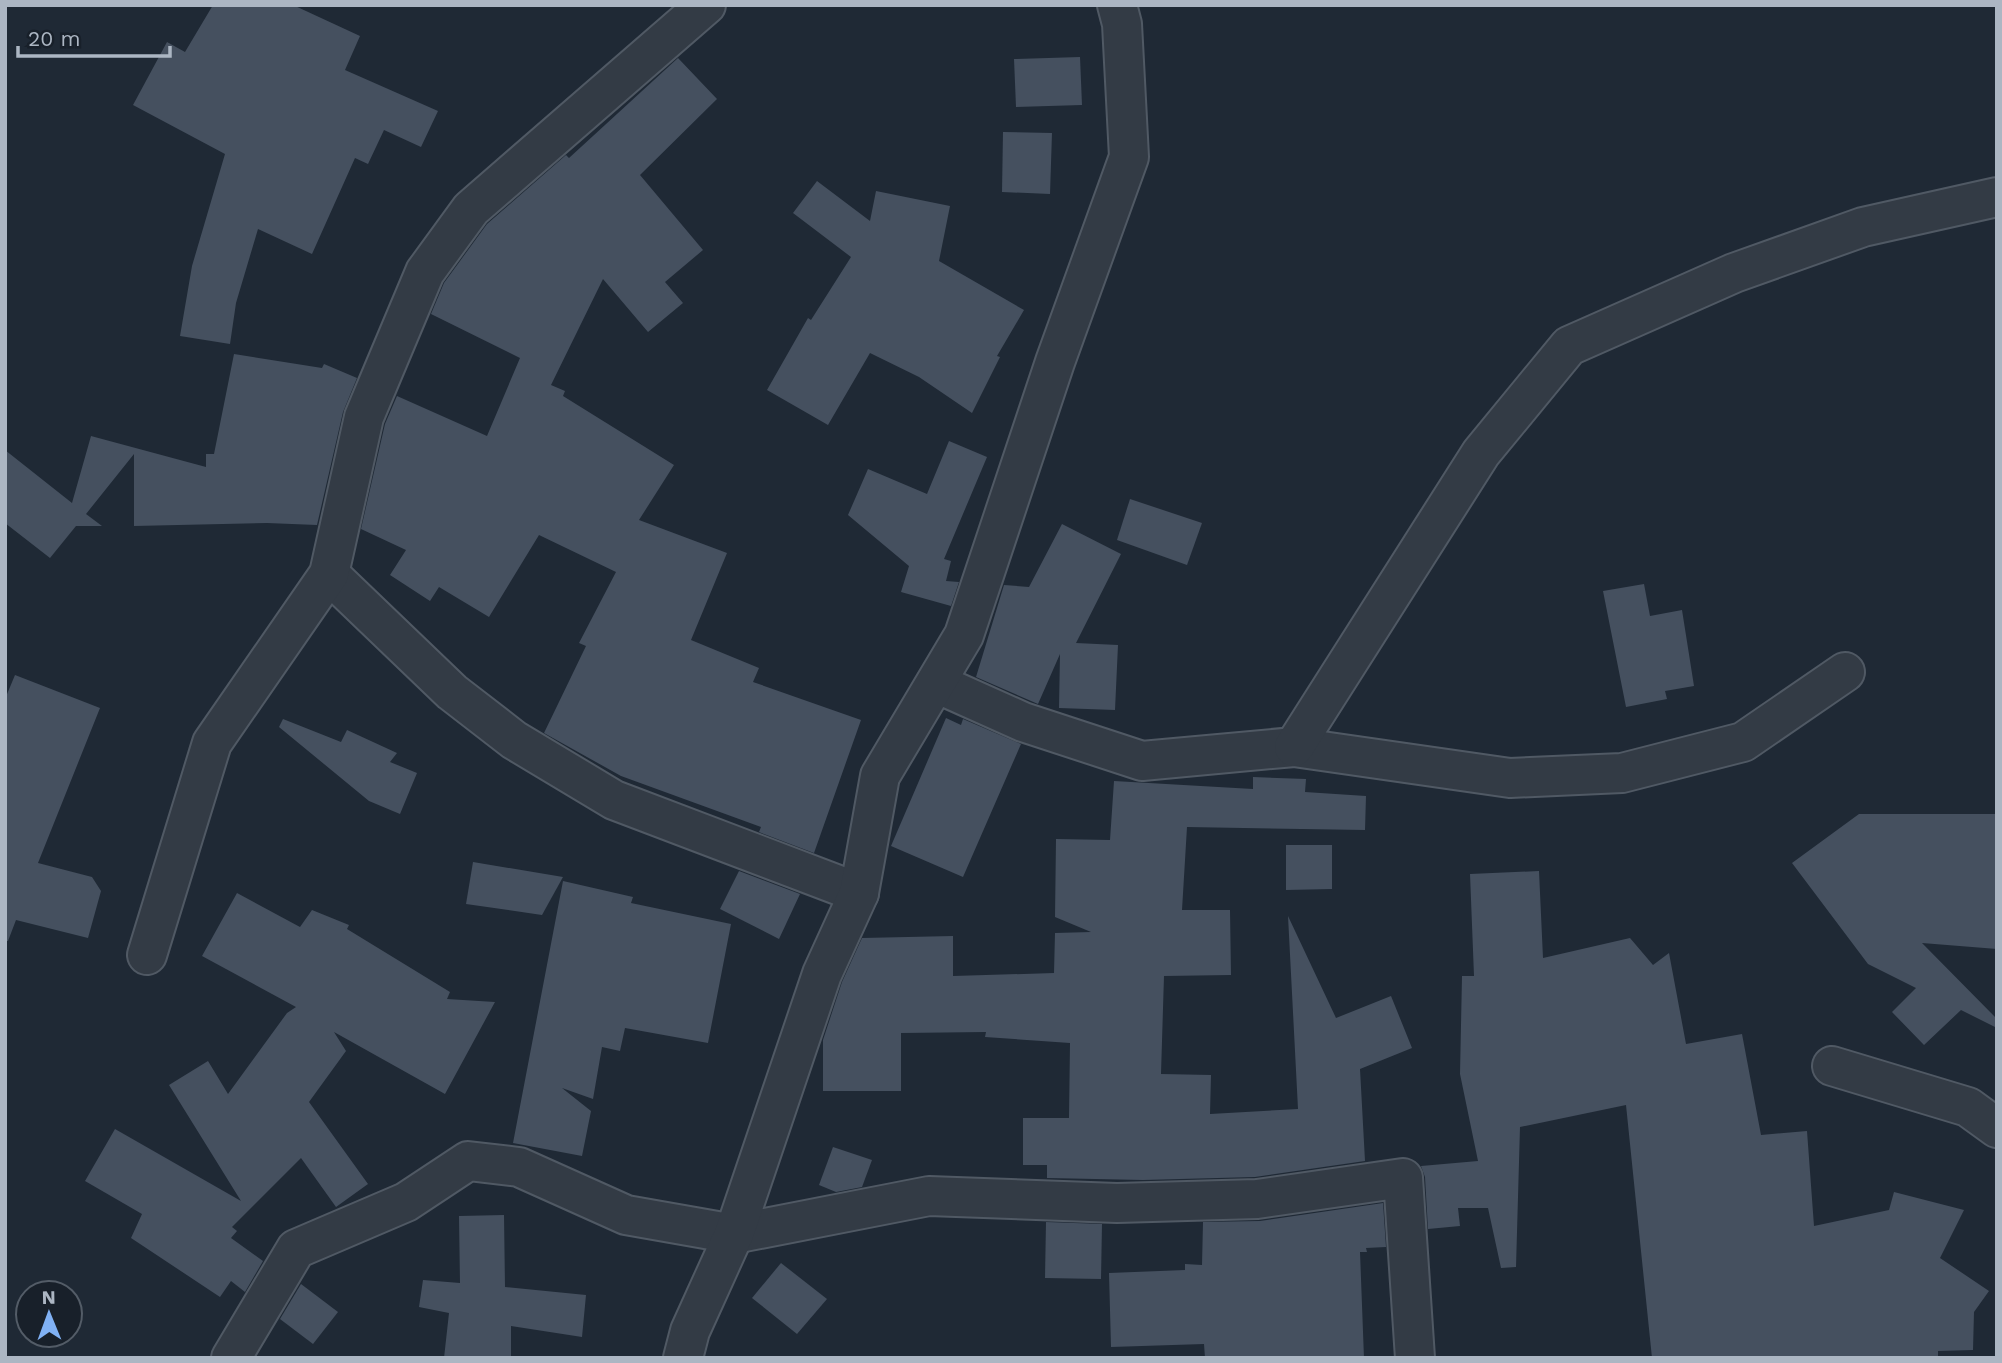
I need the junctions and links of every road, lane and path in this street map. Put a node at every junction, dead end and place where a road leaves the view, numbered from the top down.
1 (705, 5) edge
2 (1116, 5) edge
3 (1997, 197) edge
4 (329, 574) junction
5 (1845, 671) dead end
6 (936, 683) junction
7 (1294, 747) junction
8 (859, 893) junction
9 (147, 955) dead end
10 (1832, 1066) dead end
11 (1997, 1128) edge
12 (734, 1234) junction
13 (231, 1358) edge
14 (683, 1358) edge
15 (1415, 1358) edge

1 - 4 street
2 - 6 street
3 - 7 street
4 - 8 street
4 - 9 street
5 - 7 street
6 - 7 street
6 - 8 street
8 - 12 street
10 - 11 street
12 - 13 street
12 - 14 street
12 - 15 street

